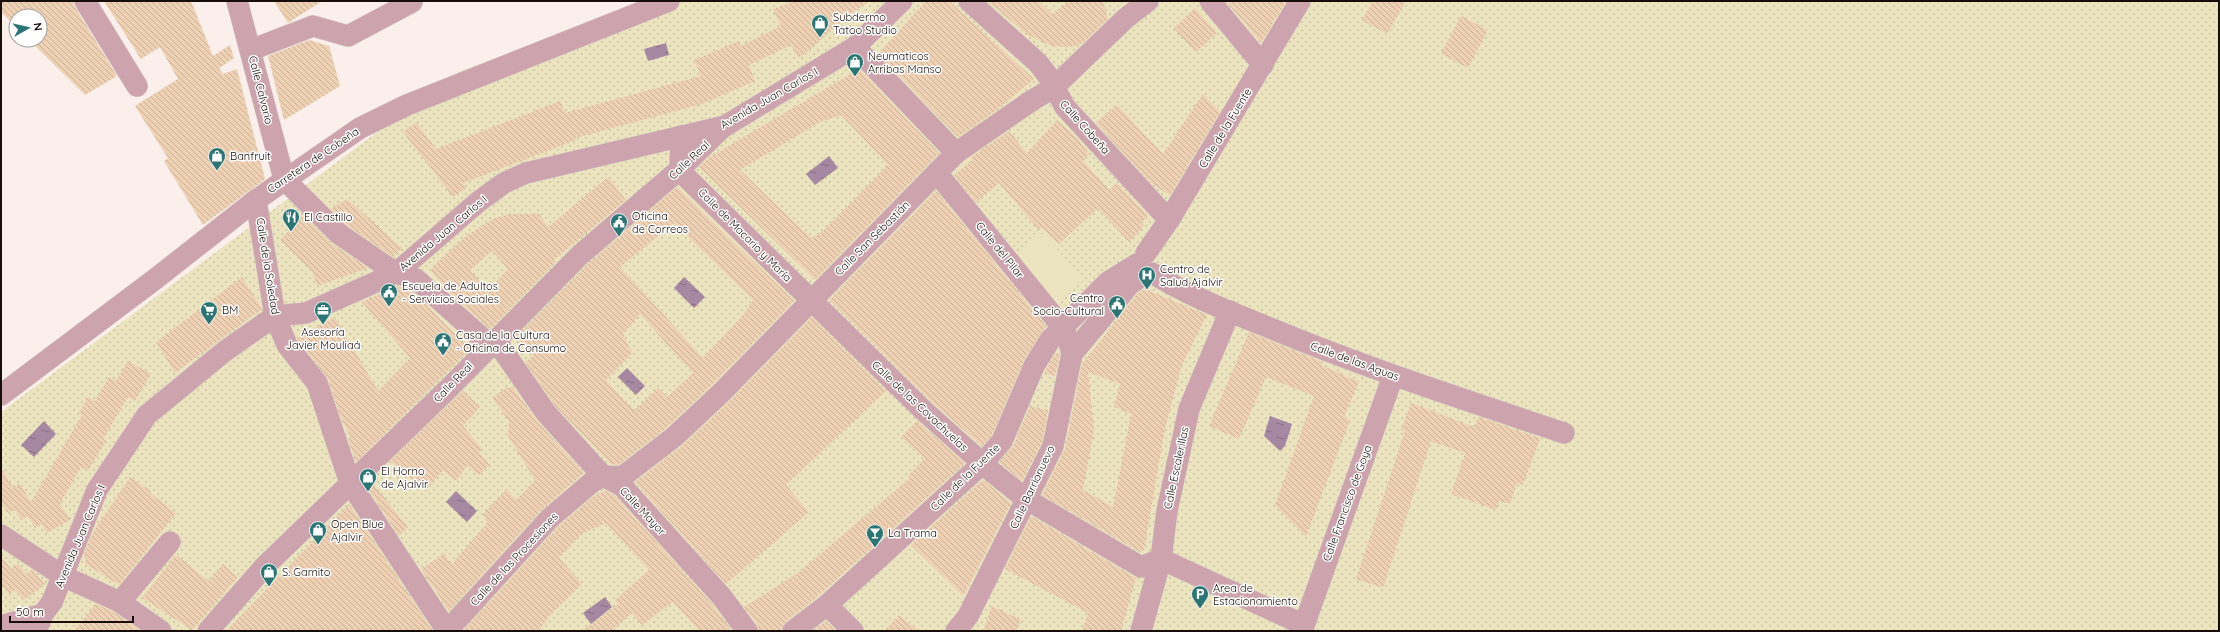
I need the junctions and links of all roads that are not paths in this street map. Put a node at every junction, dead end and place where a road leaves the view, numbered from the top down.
1 (85, 1) edge
2 (237, 1) edge
3 (670, 1) edge
4 (902, 1) edge
5 (969, 1) edge
6 (1148, 1) edge
7 (1210, 1) edge
8 (1300, 1) edge
9 (412, 2) dead end
10 (1124, 10) edge
11 (855, 47) junction
12 (251, 50) junction
13 (1263, 65) junction
14 (137, 86) dead end
15 (1054, 88) junction
16 (725, 126) junction
17 (681, 136) junction
18 (956, 153) junction
19 (680, 169) junction
20 (937, 173) junction
21 (284, 179) junction
22 (256, 200) junction
23 (1169, 220) junction
24 (1145, 266) junction
25 (396, 273) junction
26 (810, 300) junction
27 (1230, 311) junction
28 (275, 316) junction
29 (1063, 328) junction
30 (490, 345) junction
31 (1072, 354) junction
32 (1393, 376) junction
33 (1, 395) edge
34 (1564, 433) dead end
35 (983, 463) junction
36 (603, 476) junction
37 (350, 483) junction
38 (1026, 499) junction
39 (1, 535) edge
40 (170, 542) dead end
41 (1161, 559) junction
42 (62, 576) junction
43 (120, 602) junction
44 (827, 605) junction
45 (40, 622) edge
46 (1, 626) edge
47 (963, 626) edge
48 (1303, 628) edge
49 (161, 631) edge
50 (208, 631) edge
51 (447, 631) edge
52 (747, 631) edge
53 (793, 631) edge
54 (852, 631) edge
55 (1141, 631) edge

1 - 14 street
2 - 12 street, Calle Calvario
3 - 21 street, Carretera de Cobeña
4 - 11 street, Avenida Juan Carlos I
5 - 15 street, Calle Cobeña
6 - 10 street, Calle San Sebastián
7 - 13 street
8 - 13 street, Calle de la Fuente
9 - 12 street
10 - 15 street, Calle San Sebastián
11 - 16 street, Avenida Juan Carlos I
11 - 18 street
12 - 21 street, Calle Calvario
13 - 23 street, Calle de la Fuente
15 - 18 street, Calle San Sebastián
15 - 23 street, Calle Cobeña
16 - 17 street, Avenida Juan Carlos I
16 - 19 street, Calle Real
17 - 19 street
17 - 25 street, Avenida Juan Carlos I
18 - 20 street, Calle San Sebastián
19 - 26 street, Calle de Macario y María
19 - 30 street, Calle Real
20 - 26 street, Calle San Sebastián
20 - 29 street, Calle del Pilar
21 - 22 street, Carretera de Cobeña
21 - 25 street
22 - 28 street, Calle de la Soledad
22 - 33 street, Carretera de Cobeña
23 - 24 street, Calle de la Fuente
24 - 27 street, Calle de las Aguas
24 - 29 street, Calle de la Fuente
24 - 31 street, Calle de la Fuente
25 - 28 street, Avenida Juan Carlos I
25 - 30 street
26 - 35 street, Calle de las Covachuelas
26 - 36 street, Calle San Sebastián
27 - 32 street, Calle de las Aguas
27 - 41 street, Calle Escalerillas
28 - 37 street, Calle de la Soledad
28 - 42 street, Avenida Juan Carlos I
29 - 31 street, Calle Barrionuevo
29 - 35 street, Calle de la Fuente
30 - 36 street, Calle Mayor
30 - 37 street, Calle Real
31 - 38 street, Calle Barrionuevo
32 - 34 street, Calle de las Aguas
32 - 48 street, Calle Francisco de Goya
35 - 38 street, Calle de las Covachuelas
35 - 44 street, Calle de la Fuente
36 - 51 street, Calle de las Procesiones
36 - 52 street, Calle Mayor
37 - 50 street, Calle Real
37 - 51 street, Calle de la Soledad
38 - 41 street, Calle de las Covachuelas
38 - 47 street, Calle Barrionuevo
39 - 42 street
40 - 43 street
41 - 48 street
41 - 55 street, Calle Escalerillas
42 - 43 street
42 - 45 street, Avenida Juan Carlos I
43 - 49 street
44 - 53 street, Calle de la Fuente
44 - 54 street
45 - 46 street

